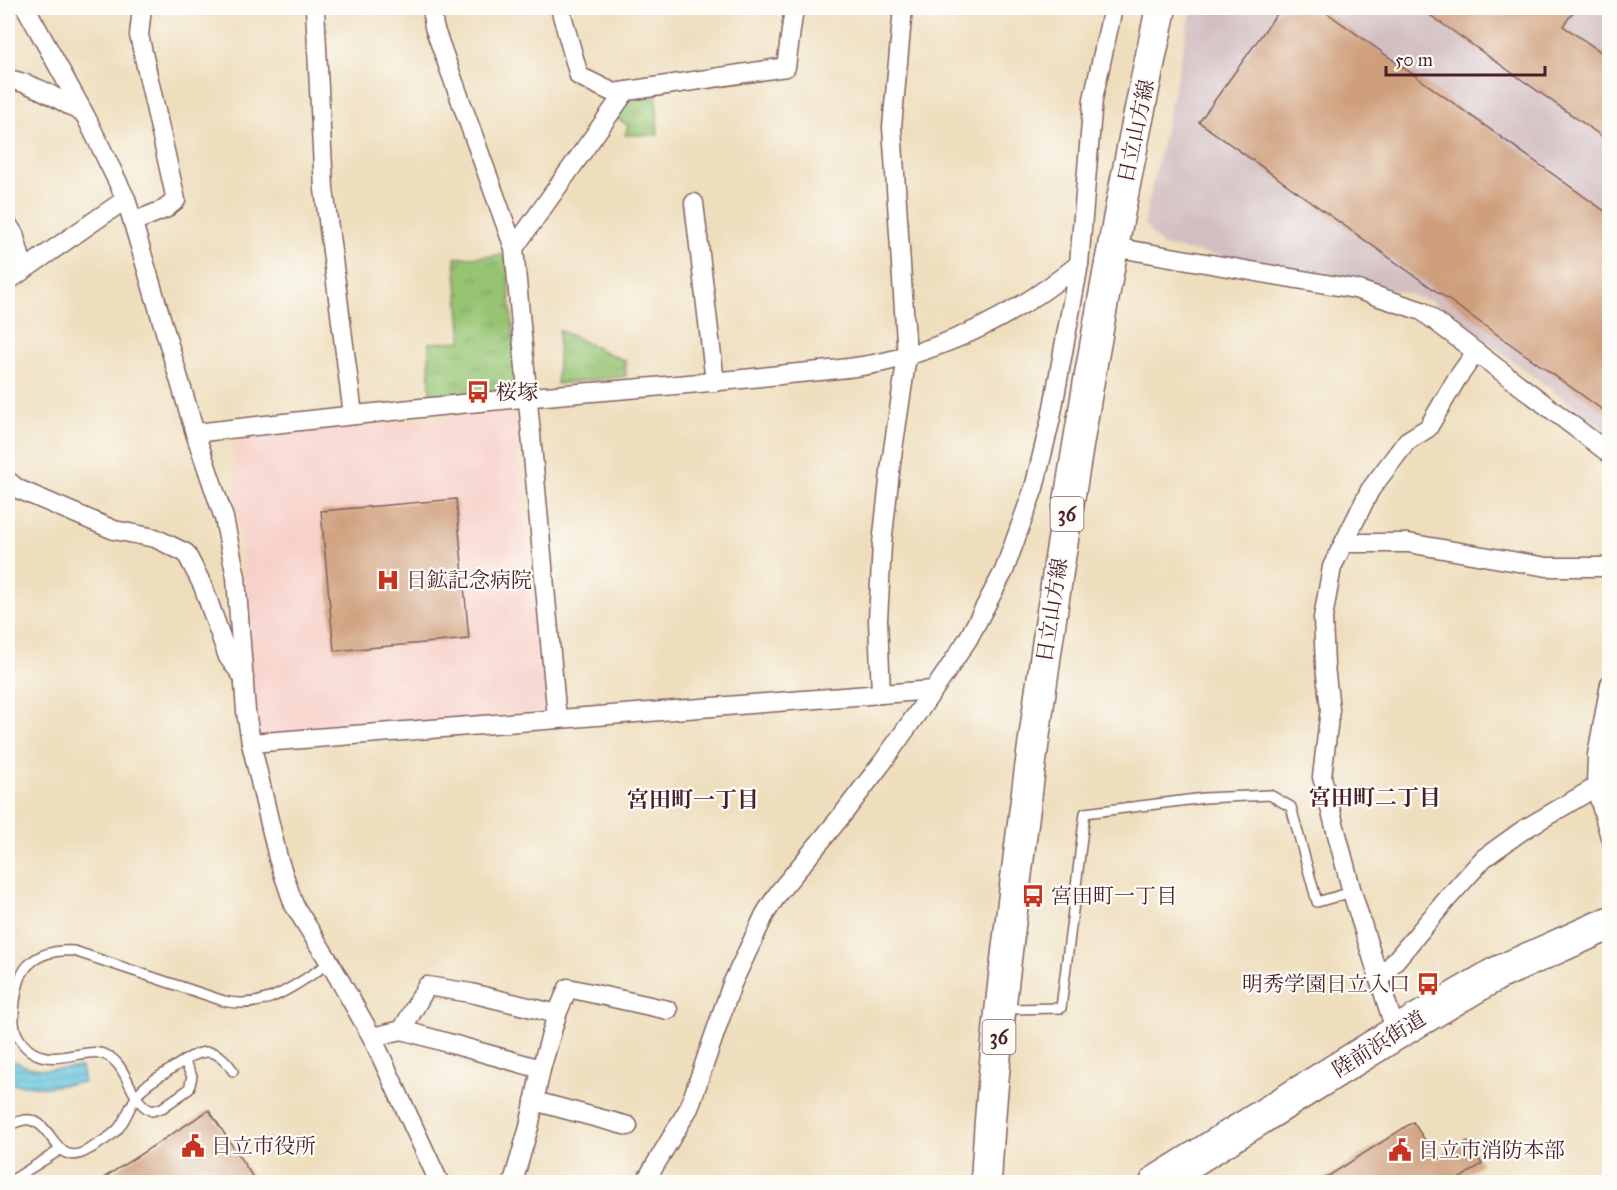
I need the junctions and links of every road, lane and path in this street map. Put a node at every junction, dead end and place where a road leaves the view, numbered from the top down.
1 (26, 8) edge
2 (142, 8) edge
3 (315, 8) edge
4 (432, 8) edge
5 (560, 8) edge
6 (795, 8) edge
7 (903, 8) edge
8 (1113, 8) edge
9 (1161, 8) edge
10 (8, 79) edge
11 (626, 91) junction
12 (85, 115) junction
13 (126, 199) junction
14 (694, 203) dead end
15 (132, 222) junction
16 (8, 225) edge
17 (1113, 247) junction
18 (514, 248) junction
19 (1079, 264) junction
20 (24, 270) junction
21 (8, 281) edge
22 (1476, 352) junction
23 (907, 356) junction
24 (715, 382) junction
25 (526, 398) junction
26 (353, 415) junction
27 (195, 433) junction
28 (1610, 454) edge
29 (8, 481) edge
30 (1344, 543) junction
31 (1610, 567) edge
32 (244, 678) junction
33 (1610, 684) edge
34 (933, 690) junction
35 (881, 694) junction
36 (558, 719) junction
37 (250, 743) junction
38 (1596, 787) junction
39 (1610, 837) edge
40 (1352, 892) junction
41 (1610, 923) edge
42 (330, 963) junction
43 (1379, 980) junction
44 (1002, 1009) junction
45 (668, 1010) dead end
46 (557, 1014) junction
47 (402, 1030) junction
48 (1396, 1033) junction
49 (372, 1037) junction
50 (184, 1061) junction
51 (541, 1070) junction
52 (233, 1071) dead end
53 (136, 1096) junction
54 (534, 1101) junction
55 (8, 1126) edge
56 (628, 1126) dead end
57 (60, 1150) junction
58 (9, 1182) edge
59 (439, 1182) edge
60 (513, 1182) edge
61 (645, 1182) edge
62 (986, 1182) edge
63 (1157, 1182) edge

1 - 12 street
2 - 15 street
3 - 26 street
4 - 18 street
5 - 11 street
6 - 11 street
7 - 23 street
8 - 19 street
9 - 17 main road, 日立山方線 / 36
10 - 12 street
11 - 18 street
12 - 13 street
13 - 15 street
13 - 20 street
14 - 24 street
15 - 27 street
16 - 20 street
17 - 22 street
17 - 44 main road, 日立山方線 / 36
18 - 25 street
19 - 23 street
19 - 34 street
20 - 21 street
22 - 28 street
22 - 30 street
23 - 24 street
23 - 35 street
24 - 25 street
25 - 26 street
25 - 36 street
26 - 27 street
27 - 32 street
29 - 32 street
30 - 31 street
30 - 40 street
32 - 37 street
33 - 38 street
34 - 35 street
34 - 61 street
35 - 36 street
36 - 37 street
37 - 42 street
38 - 39 street
38 - 43 street
40 - 43 street
40 - 44 lane
41 - 48 highway, 陸前浜街道
42 - 49 street
42 - 53 lane
43 - 48 street
44 - 62 main road, 日立山方線 / 36
45 - 46 street
46 - 47 street
46 - 51 street
47 - 49 street
47 - 51 street
48 - 63 highway, 陸前浜街道
49 - 59 street
50 - 52 lane
50 - 53 lane
50 - 53 lane
51 - 54 street
53 - 57 lane
54 - 56 street
54 - 60 street
55 - 57 lane
57 - 58 lane

